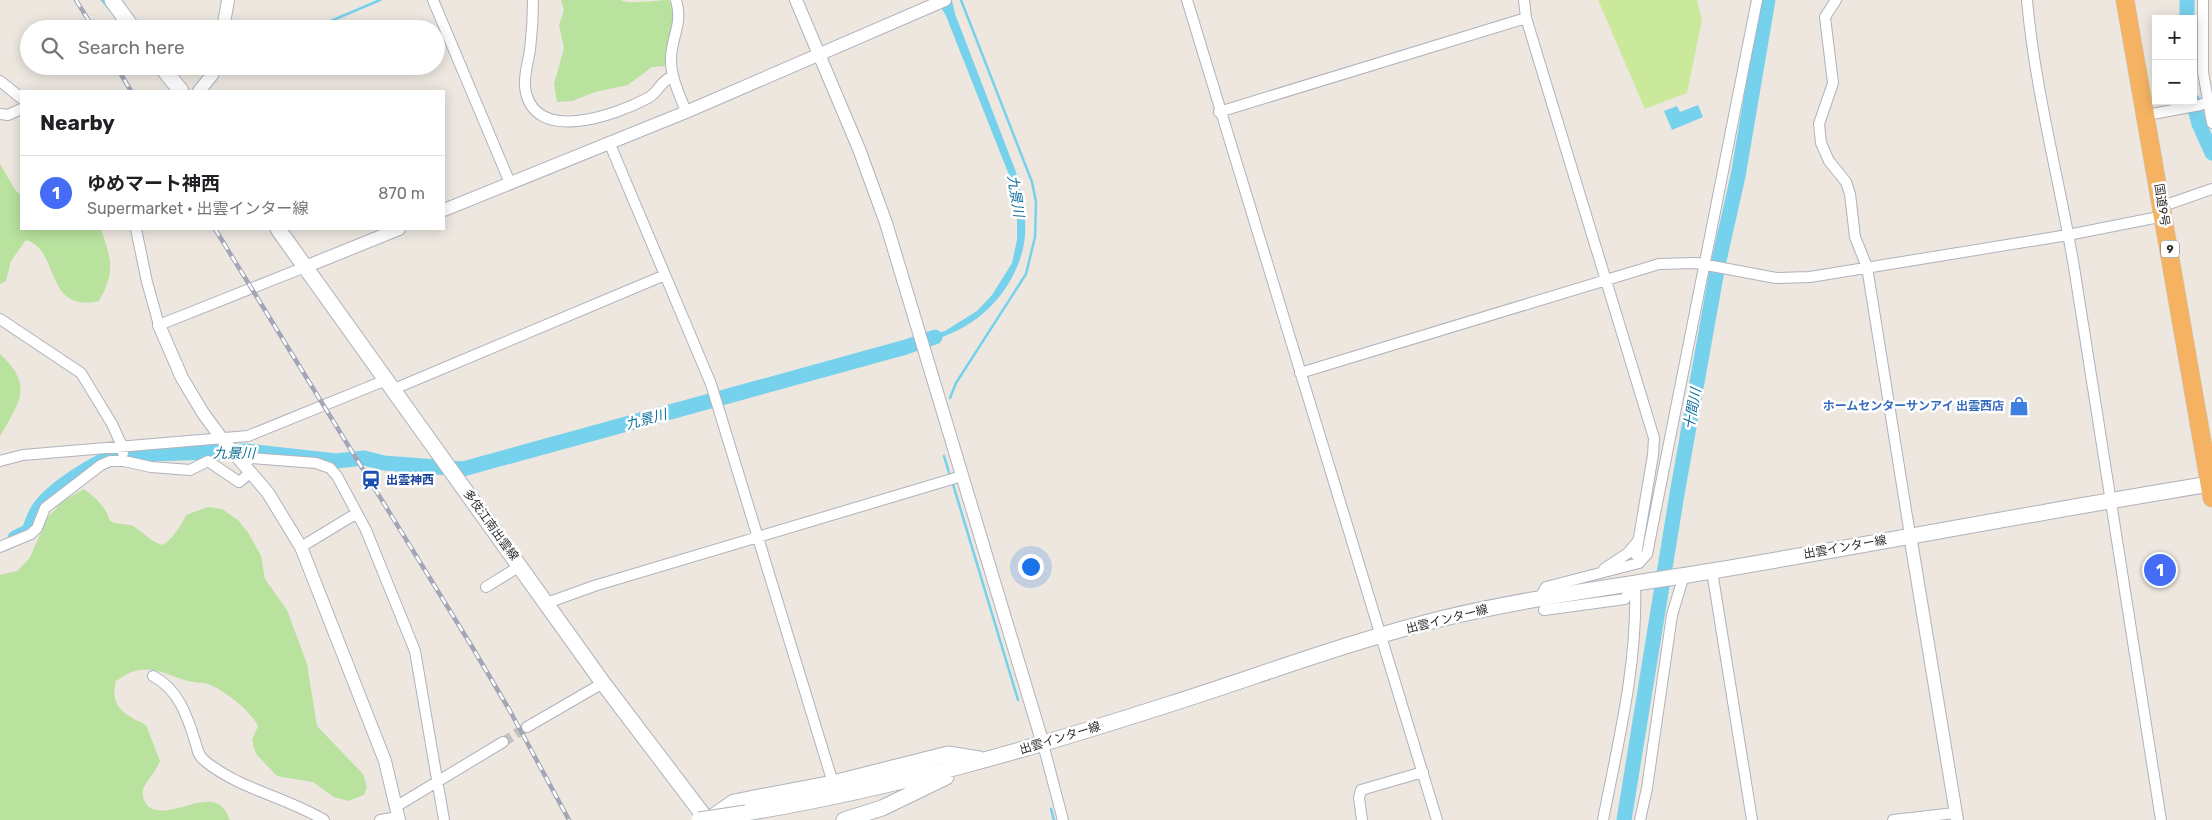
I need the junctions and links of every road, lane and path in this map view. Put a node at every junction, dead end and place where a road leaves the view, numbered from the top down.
1 (112, 0) edge
2 (228, 0) edge
3 (433, 0) edge
4 (533, 0) edge
5 (676, 0) edge
6 (796, 0) edge
7 (1187, 0) edge
8 (1524, 0) edge
9 (1757, 0) edge
10 (1836, 0) edge
11 (2027, 0) edge
12 (2125, 0) edge
13 (2203, 0) edge
14 (942, 2) edge
15 (1526, 18) junction
16 (126, 20) edge
17 (225, 20) edge
18 (441, 20) edge
19 (445, 29) edge
20 (819, 53) junction
21 (168, 75) edge
22 (212, 75) edge
23 (673, 76) junction
24 (0, 81) edge
25 (180, 90) edge
26 (200, 90) edge
27 (20, 97) edge
28 (2209, 101) edge
29 (20, 109) edge
30 (686, 112) junction
31 (1220, 112) junction
32 (0, 114) edge
33 (2147, 115) junction
34 (2212, 123) edge
35 (609, 142) junction
36 (510, 183) junction
37 (2212, 189) edge
38 (445, 210) edge
39 (2163, 211) junction
40 (136, 230) edge
41 (279, 230) edge
42 (397, 230) edge
43 (2068, 235) junction
44 (1705, 264) junction
45 (305, 267) junction
46 (1867, 267) junction
47 (665, 275) junction
48 (1605, 280) junction
49 (0, 319) edge
50 (159, 325) junction
51 (1300, 373) junction
52 (390, 384) junction
53 (222, 439) junction
54 (123, 455) junction
55 (0, 460) edge
56 (242, 463) junction
57 (250, 473) junction
58 (962, 476) junction
59 (2211, 488) edge
60 (2112, 500) junction
61 (357, 513) junction
62 (1910, 535) junction
63 (758, 538) junction
64 (1638, 539) junction
65 (0, 547) edge
66 (301, 547) junction
67 (1636, 555) dead end
68 (520, 566) junction
69 (1712, 571) junction
70 (1597, 574) junction
71 (1681, 576) junction
72 (1635, 586) junction
73 (486, 587) dead end
74 (1543, 592) dead end
75 (547, 603) junction
76 (1544, 610) dead end
77 (1381, 636) junction
78 (153, 676) dead end
79 (603, 683) junction
80 (527, 727) tunnel mouth
81 (503, 742) tunnel mouth
82 (1043, 744) junction
83 (978, 762) junction
84 (1422, 772) junction
85 (437, 782) junction
86 (833, 783) junction
87 (398, 814) edge
88 (1956, 817) edge
89 (324, 820) edge
90 (380, 820) edge
91 (444, 820) edge
92 (699, 820) edge
93 (707, 820) edge
94 (844, 820) edge
95 (1063, 820) edge
96 (1362, 820) edge
97 (1437, 820) edge
98 (1603, 820) edge
99 (1640, 820) edge
100 (1752, 820) edge
101 (1894, 820) edge
102 (2161, 820) edge

1 - 16 main road
2 - 17 street
3 - 18 street
4 - 23 street
5 - 23 street
6 - 20 street
7 - 31 street
8 - 15 street
9 - 44 street
10 - 46 street
11 - 43 street
12 - 33 highway, 国道9号 / 9
13 - 28 street
14 - 20 street
15 - 31 street
15 - 48 street
19 - 36 street
20 - 30 street
20 - 58 street
21 - 25 main road
22 - 26 street
23 - 30 street
24 - 27 street
28 - 33 street
28 - 34 street
29 - 32 street
30 - 35 street
31 - 51 street
33 - 39 highway, 国道9号 / 9
35 - 36 street
35 - 47 street
36 - 38 street
37 - 39 street
39 - 43 street
39 - 59 highway, 国道9号 / 9
40 - 50 street
41 - 45 main road, 多伎江南出雲線
42 - 45 street
43 - 46 street
43 - 60 street
44 - 46 street
44 - 48 street
44 - 70 street
45 - 50 street
45 - 52 main road, 多伎江南出雲線
46 - 62 street
47 - 52 street
47 - 63 street
48 - 51 street
48 - 64 street
49 - 54 street
50 - 53 street
51 - 77 street
52 - 53 street
52 - 68 main road, 多伎江南出雲線
53 - 54 street
53 - 56 street
54 - 55 street
54 - 57 street
54 - 65 street
56 - 57 street
56 - 61 street
57 - 66 street
58 - 63 street
58 - 82 street
59 - 60 main road, 出雲インター線
60 - 62 main road, 出雲インター線
60 - 102 street
61 - 66 street
61 - 85 street
62 - 69 main road, 出雲インター線
62 - 88 street
63 - 75 street
63 - 86 street
64 - 67 street
64 - 70 street
66 - 87 street
68 - 73 street
68 - 75 main road, 多伎江南出雲線
69 - 71 main road, 出雲インター線
69 - 100 street
70 - 74 street
71 - 72 main road, 出雲インター線
71 - 99 street
72 - 76 street
72 - 77 main road, 出雲インター線
72 - 98 street
75 - 79 main road, 多伎江南出雲線
77 - 82 main road, 出雲インター線
77 - 84 street
78 - 89 street
79 - 80 street
79 - 93 main road, 多伎江南出雲線
81 - 85 street
82 - 83 main road, 出雲インター線
82 - 95 street
83 - 86 main road
83 - 92 main road, 出雲インター線, bridge
83 - 94 main road
84 - 96 street
84 - 97 street
85 - 87 street
85 - 91 street
86 - 93 main road
87 - 90 street
88 - 101 street

